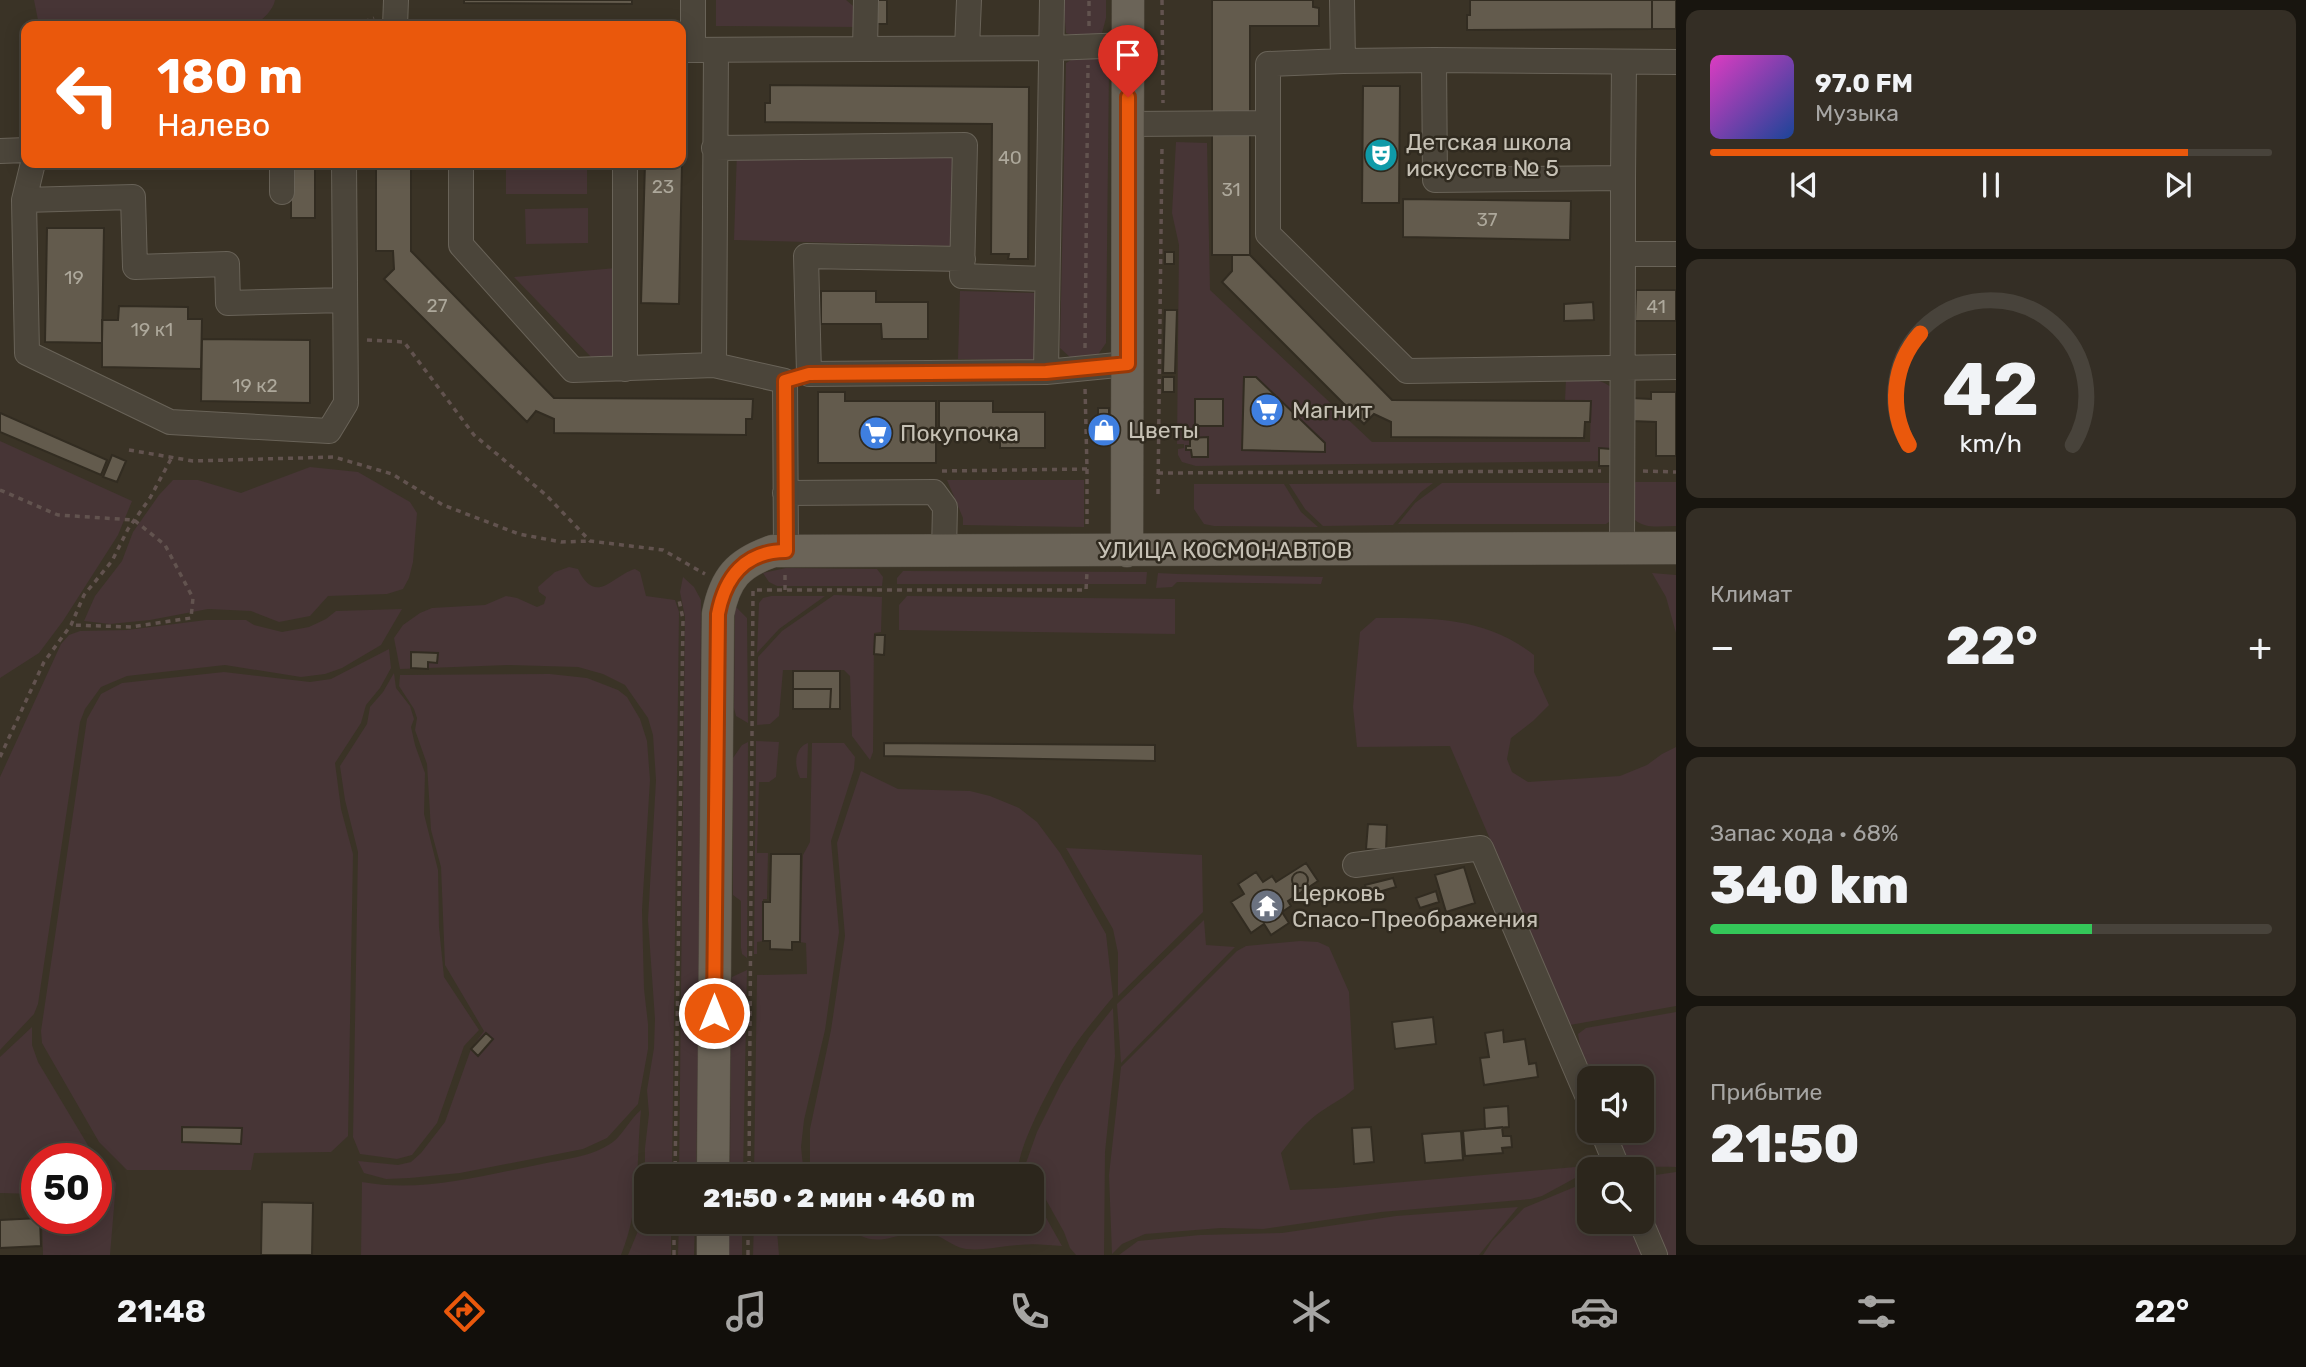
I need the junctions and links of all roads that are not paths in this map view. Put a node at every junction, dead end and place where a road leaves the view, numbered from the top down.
1 (396, 0) edge
2 (693, 0) edge
3 (866, 0) edge
4 (969, 0) edge
5 (1052, 0) edge
6 (1128, 0) edge
7 (1342, 0) edge
8 (395, 21) edge
9 (1128, 45) junction
10 (967, 48) junction
11 (1051, 48) junction
12 (865, 49) junction
13 (696, 50) edge
14 (1434, 60) junction
15 (1343, 61) junction
16 (1624, 62) junction
17 (1676, 62) edge
18 (1268, 123) junction
19 (1128, 124) junction
20 (714, 148) junction
21 (21, 150) edge
22 (0, 151) edge
23 (32, 168) edge
24 (282, 168) edge
25 (344, 168) edge
26 (461, 168) edge
27 (625, 168) edge
28 (1623, 178) junction
29 (282, 191) dead end
30 (24, 200) junction
31 (1623, 254) junction
32 (1676, 254) edge
33 (963, 259) junction
34 (1047, 279) junction
35 (345, 300) junction
36 (1128, 364) junction
37 (714, 365) junction
38 (1676, 367) edge
39 (1623, 368) junction
40 (625, 369) junction
41 (1046, 372) junction
42 (809, 374) junction
43 (785, 381) junction
44 (785, 493) junction
45 (1622, 548) junction
46 (1676, 548) edge
47 (779, 551) junction
48 (944, 551) junction
49 (1127, 551) junction
50 (1355, 865) dead end
51 (1577, 1072) edge
52 (713, 1164) edge
53 (713, 1234) edge
54 (1646, 1234) edge
55 (713, 1255) edge
56 (1655, 1255) edge

1 - 8 lane
2 - 13 lane
3 - 12 lane
4 - 10 lane
5 - 11 lane
6 - 9 main road
7 - 15 lane
9 - 11 lane
9 - 19 main road
10 - 11 lane
10 - 12 lane
11 - 34 lane
12 - 13 lane
13 - 20 lane
14 - 15 lane
14 - 16 lane
14 - 28 lane
15 - 18 lane
16 - 17 lane
16 - 28 lane
18 - 19 lane
18 - 39 lane
19 - 36 main road
20 - 33 lane
20 - 37 lane
21 - 22 lane
23 - 30 lane
24 - 29 lane
25 - 35 lane
26 - 40 lane
27 - 40 lane
28 - 31 lane
30 - 35 lane
30 - 35 lane
31 - 32 lane
31 - 39 lane
33 - 34 lane
33 - 42 lane
34 - 41 lane
36 - 41 lane
36 - 49 main road
37 - 40 lane
37 - 43 lane
38 - 39 lane
39 - 45 lane
41 - 42 lane
42 - 43 lane
43 - 44 lane
44 - 47 lane
44 - 48 lane
45 - 46 main road, УЛИЦА КОСМОНАВТОВ
45 - 49 main road, УЛИЦА КОСМОНАВТОВ
47 - 48 main road, УЛИЦА КОСМОНАВТОВ
47 - 52 main road
48 - 49 main road, УЛИЦА КОСМОНАВТОВ
50 - 51 lane
53 - 55 main road
54 - 56 lane

